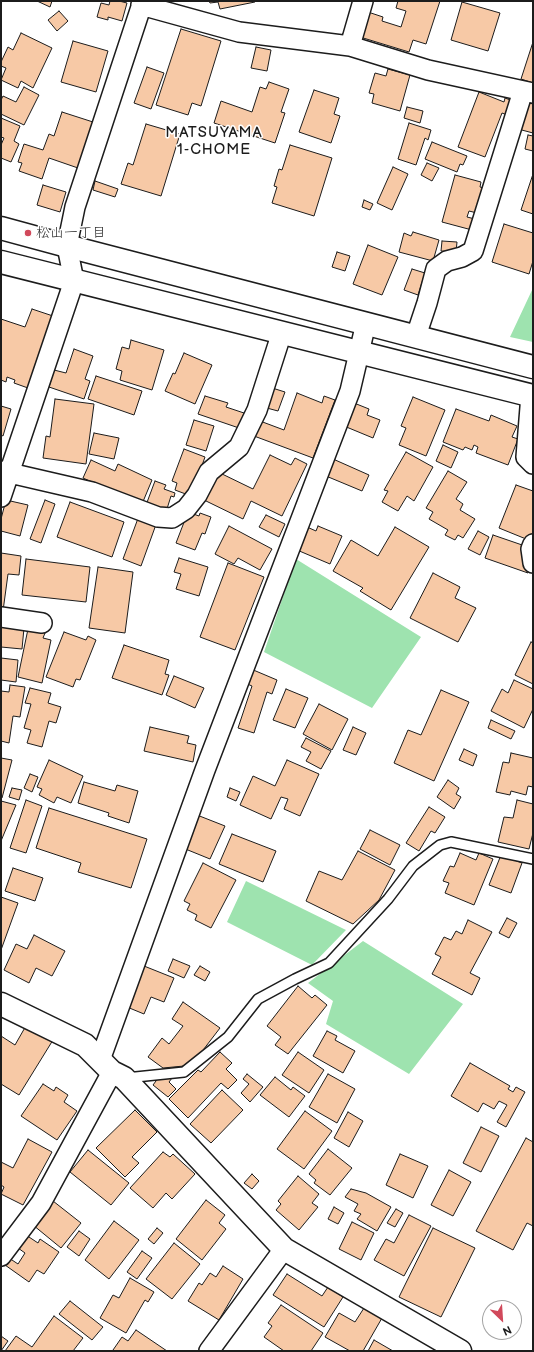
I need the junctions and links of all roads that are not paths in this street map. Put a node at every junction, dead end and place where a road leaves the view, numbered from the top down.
1 (363, 1) edge
2 (142, 3) edge
3 (350, 46) junction
4 (528, 92) edge
5 (1, 228) edge
6 (66, 246) junction
7 (1, 262) edge
8 (74, 281) junction
9 (366, 323) junction
10 (282, 332) junction
11 (416, 336) junction
12 (359, 352) junction
13 (533, 367) edge
14 (532, 396) edge
15 (533, 464) edge
16 (5, 472) edge
17 (1, 497) edge
18 (533, 544) edge
19 (533, 563) edge
20 (1, 617) edge
21 (42, 623) dead end
22 (533, 859) edge
23 (1, 1004) edge
24 (112, 1070) junction
25 (284, 1249) junction
26 (1, 1256) edge
27 (209, 1351) edge
28 (460, 1351) edge

1 - 3 street
2 - 3 street
2 - 6 street
3 - 4 street
4 - 11 street
5 - 6 street
6 - 8 street
6 - 9 street
7 - 8 street
8 - 10 street
8 - 16 street
9 - 11 street
9 - 12 street
10 - 12 street
10 - 16 street
11 - 13 street
12 - 14 street
12 - 24 street
14 - 15 street
16 - 17 street
18 - 19 street
20 - 21 street
22 - 24 lane
23 - 24 street
24 - 25 street
24 - 26 street
25 - 27 street
25 - 28 street

